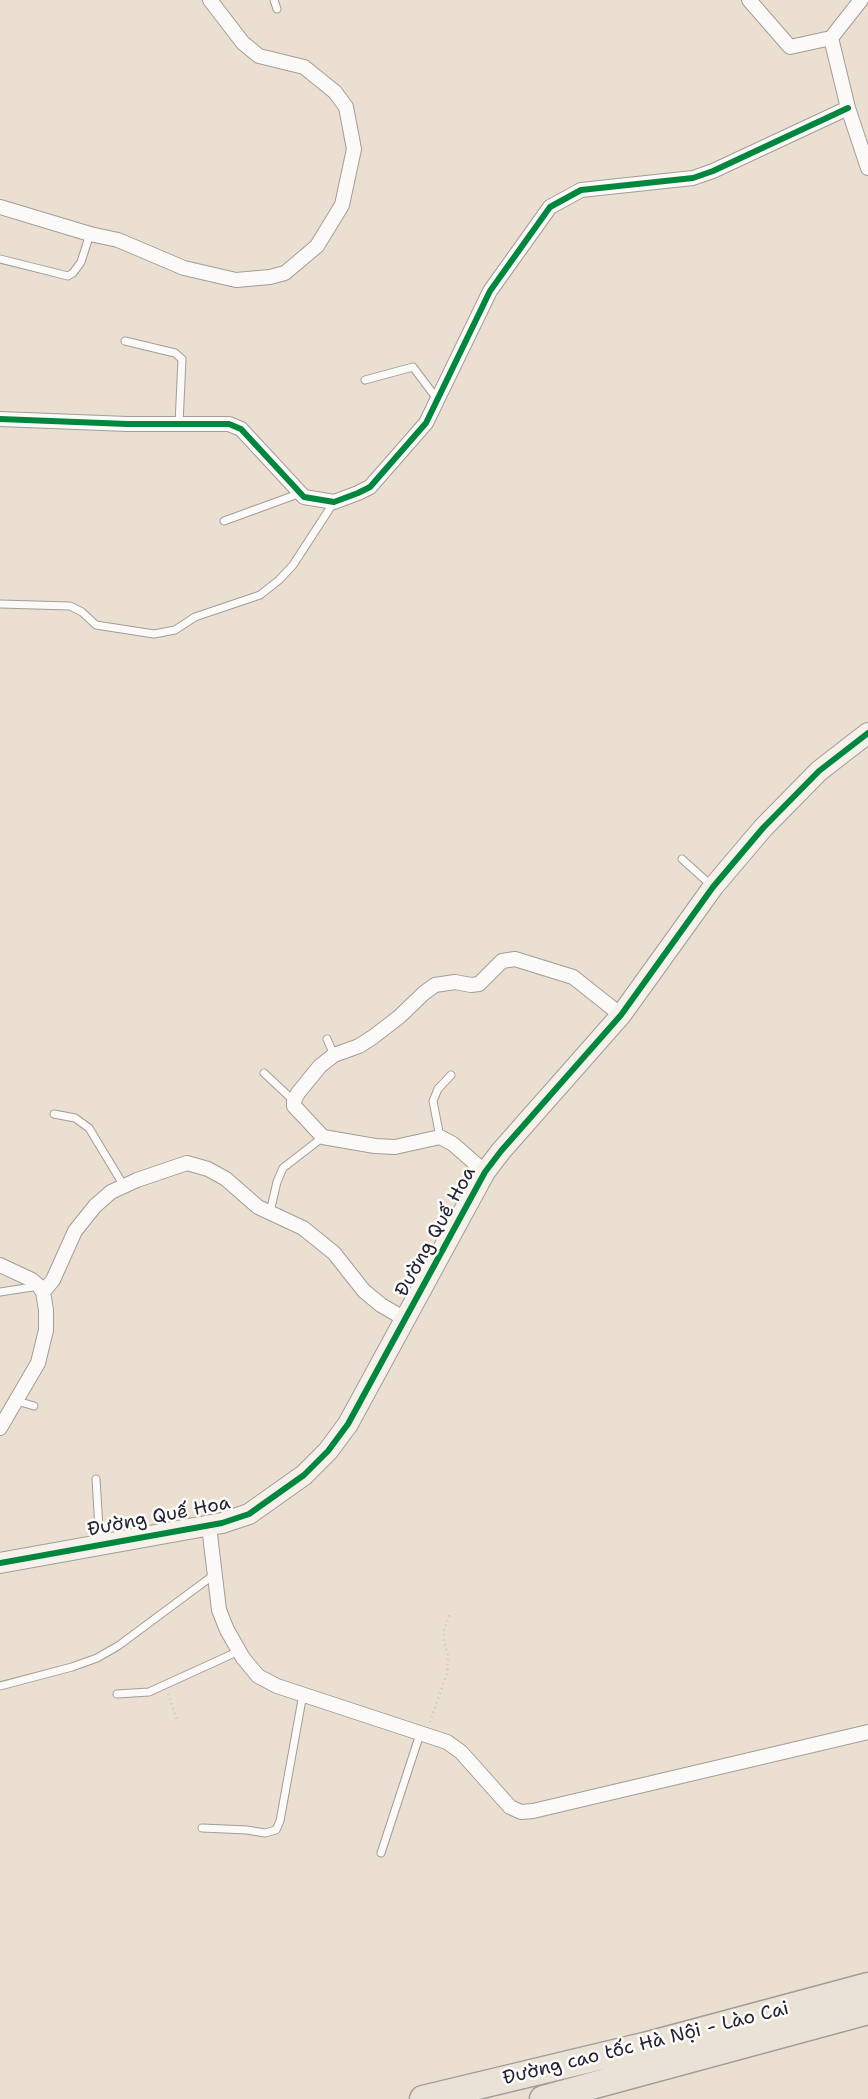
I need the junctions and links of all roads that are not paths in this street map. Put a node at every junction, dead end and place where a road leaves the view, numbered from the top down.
1 (210, 0) edge
2 (274, 0) edge
3 (749, 0) edge
4 (862, 0) edge
5 (276, 9) dead end
6 (831, 38) junction
7 (848, 108) junction
8 (868, 168) edge
9 (0, 207) edge
10 (90, 234) junction
11 (0, 259) edge
12 (125, 341) dead end
13 (365, 380) dead end
14 (437, 399) junction
15 (0, 419) edge
16 (179, 424) junction
17 (296, 495) junction
18 (334, 502) junction
19 (224, 521) dead end
20 (0, 604) edge
21 (868, 733) edge
22 (682, 859) dead end
23 (713, 887) junction
24 (621, 1015) junction
25 (327, 1039) dead end
26 (334, 1055) junction
27 (264, 1073) dead end
28 (451, 1075) dead end
29 (294, 1101) junction
30 (54, 1114) dead end
31 (323, 1137) junction
32 (440, 1137) junction
33 (485, 1172) junction
34 (124, 1186) junction
35 (270, 1212) junction
36 (0, 1265) edge
37 (41, 1289) junction
38 (0, 1292) edge
39 (406, 1319) junction
40 (17, 1401) junction
41 (34, 1406) dead end
42 (0, 1428) edge
43 (96, 1480) dead end
44 (210, 1526) junction
45 (100, 1545) junction
46 (0, 1563) edge
47 (215, 1574) junction
48 (239, 1651) junction
49 (0, 1686) edge
50 (117, 1694) dead end
51 (303, 1694) junction
52 (868, 1732) edge
53 (423, 1734) junction
54 (202, 1828) dead end
55 (381, 1853) dead end
56 (868, 1986) edge
57 (868, 2011) edge
58 (423, 2099) edge
59 (543, 2099) edge

1 - 10 street
2 - 5 lane
3 - 6 street
4 - 6 street
6 - 7 street
7 - 8 street
7 - 14 street
9 - 10 street
10 - 11 lane
12 - 16 lane
13 - 14 lane
14 - 18 street
15 - 16 street
16 - 17 street
17 - 18 street
17 - 19 lane
18 - 20 lane
21 - 23 street, Đường Quế Hoa
22 - 23 lane
23 - 24 street, Đường Quế Hoa
24 - 26 street
24 - 33 street, Đường Quế Hoa
25 - 26 lane
26 - 29 street
27 - 29 lane
28 - 32 lane
29 - 31 street
30 - 34 lane
31 - 32 street
31 - 35 lane
32 - 33 street
33 - 39 street, Đường Quế Hoa
34 - 35 street
34 - 37 street
35 - 39 street
36 - 37 street
37 - 38 lane
37 - 40 street
39 - 44 street, Đường Quế Hoa
40 - 41 lane
40 - 42 street
43 - 45 lane
44 - 45 street, Đường Quế Hoa
44 - 47 street
45 - 46 street, Đường Quế Hoa
47 - 48 street
47 - 49 lane
48 - 50 lane
48 - 51 street
51 - 53 street
51 - 54 lane
52 - 53 street
53 - 55 lane
56 - 58 highway, Đường cao tốc Hà Nội - Lào Cai
57 - 59 highway, Đường cao tốc Hà Nội - Lào Cai

